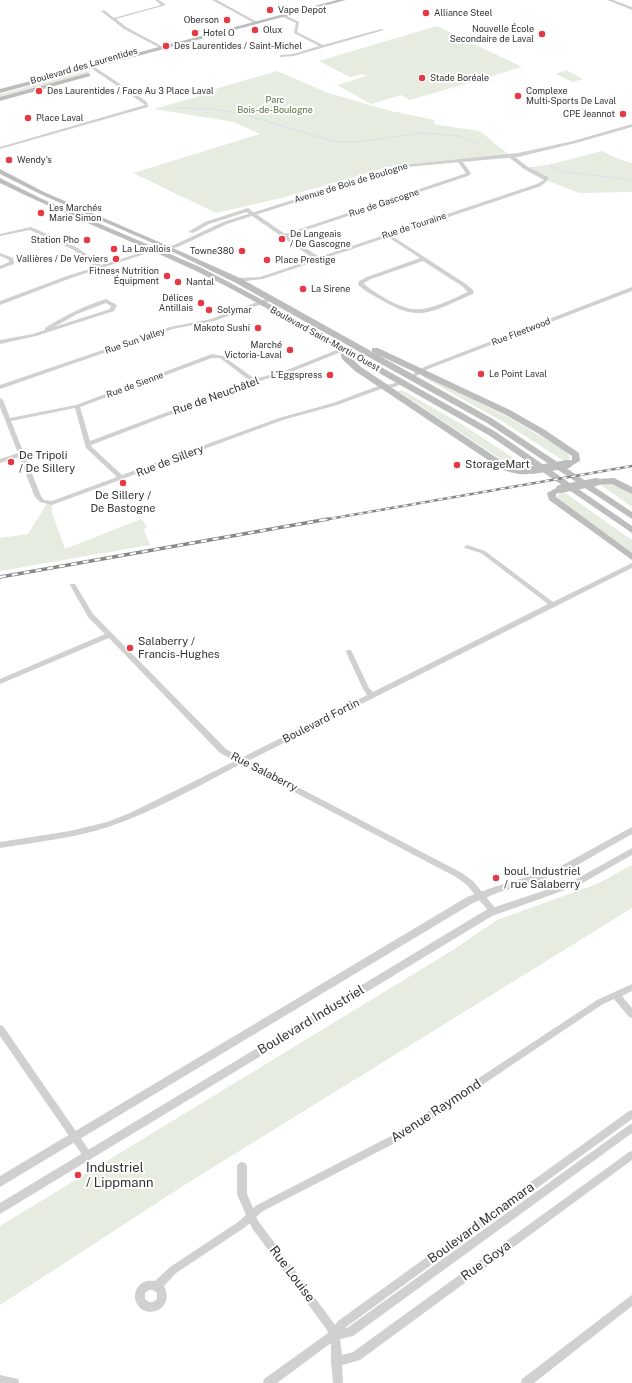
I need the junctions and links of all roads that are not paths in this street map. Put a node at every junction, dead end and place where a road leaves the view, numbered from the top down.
1 (157, 0) edge
2 (214, 0) edge
3 (343, 0) edge
4 (609, 0) edge
5 (622, 0) edge
6 (632, 4) edge
7 (632, 9) edge
8 (104, 11) dead end
9 (284, 16) junction
10 (113, 19) junction
11 (257, 23) junction
12 (382, 30) dead end
13 (323, 47) junction
14 (167, 48) junction
15 (281, 56) dead end
16 (92, 67) junction
17 (99, 72) junction
18 (0, 91) edge
19 (0, 99) edge
20 (632, 121) edge
21 (632, 125) edge
22 (0, 148) edge
23 (509, 155) junction
24 (460, 162) junction
25 (0, 171) edge
26 (0, 180) edge
27 (289, 201) junction
28 (247, 210) junction
29 (253, 214) junction
30 (0, 229) edge
31 (6, 232) junction
32 (0, 235) edge
33 (388, 235) junction
34 (284, 236) junction
35 (166, 247) junction
36 (155, 250) junction
37 (0, 254) edge
38 (318, 259) junction
39 (424, 259) junction
40 (100, 267) junction
41 (0, 268) edge
42 (237, 280) junction
43 (632, 289) edge
44 (18, 297) junction
45 (271, 299) junction
46 (0, 303) edge
47 (261, 303) junction
48 (0, 308) edge
49 (47, 329) junction
50 (0, 342) edge
51 (353, 345) junction
52 (344, 350) junction
53 (422, 371) junction
54 (411, 377) junction
55 (254, 381) junction
56 (401, 382) junction
57 (0, 387) edge
58 (386, 387) junction
59 (0, 400) edge
60 (76, 406) junction
61 (7, 419) junction
62 (0, 420) edge
63 (87, 444) junction
64 (21, 454) junction
65 (0, 461) edge
66 (122, 479) junction
67 (632, 491) edge
68 (632, 516) edge
69 (632, 530) edge
70 (468, 547) dead end
71 (632, 557) edge
72 (632, 565) edge
73 (74, 585) dead end
74 (553, 605) junction
75 (110, 635) junction
76 (349, 652) dead end
77 (0, 682) edge
78 (372, 696) junction
79 (242, 760) junction
80 (632, 830) edge
81 (0, 845) edge
82 (632, 851) edge
83 (480, 896) junction
84 (493, 911) junction
85 (632, 987) edge
86 (616, 995) junction
87 (632, 1014) edge
88 (0, 1029) edge
89 (628, 1117) edge
90 (632, 1128) edge
91 (76, 1137) junction
92 (632, 1154) edge
93 (88, 1156) junction
94 (242, 1166) dead end
95 (0, 1182) edge
96 (0, 1210) edge
97 (250, 1217) junction
98 (157, 1286) dead end
99 (632, 1300) edge
100 (334, 1335) junction
101 (336, 1362) junction
102 (0, 1380) edge
103 (14, 1383) edge
104 (268, 1383) edge
105 (338, 1383) edge
106 (526, 1383) edge

1 - 10 street
2 - 11 street
3 - 9 main road, Boulevard des Laurentides
4 - 7 street
5 - 6 street
8 - 10 street
9 - 11 main road, Boulevard des Laurentides
9 - 13 street
10 - 14 street
11 - 14 main road, Boulevard des Laurentides
12 - 13 street
13 - 15 street
14 - 16 main road, Boulevard des Laurentides
14 - 17 main road, Boulevard des Laurentides
16 - 17 street
16 - 18 main road, Boulevard des Laurentides
17 - 19 main road, Boulevard des Laurentides
17 - 22 street
20 - 23 street, Avenue de Bois de Boulogne
21 - 23 street, Avenue de Bois de Boulogne
23 - 24 street, Avenue de Bois de Boulogne
23 - 33 street, Rue de Touraine
24 - 27 street, Avenue de Bois de Boulogne
24 - 34 street, Rue de Gascogne
25 - 35 main road, Boulevard Saint-Martin Ouest
26 - 36 main road, Boulevard Saint-Martin Ouest
27 - 28 street, Avenue de Bois de Boulogne
27 - 29 street, Avenue de Bois de Boulogne
28 - 29 street
28 - 35 street, Avenue de Bois de Boulogne
29 - 34 street
29 - 35 street, Avenue de Bois de Boulogne
30 - 31 street
31 - 32 street
31 - 40 street
33 - 38 street, Rue de Touraine
33 - 39 street
34 - 38 street
35 - 36 street, Avenue de Bois de Boulogne
35 - 42 main road, Boulevard Saint-Martin Ouest
36 - 40 street
36 - 47 main road, Boulevard Saint-Martin Ouest
37 - 41 street
38 - 42 street, Rue de Touraine
39 - 39 street
40 - 44 street
42 - 45 main road, Boulevard Saint-Martin Ouest
43 - 53 street, Rue Fleetwood
44 - 46 street
44 - 48 street
45 - 47 street, Rue Sun Valley
45 - 51 main road, Boulevard Saint-Martin Ouest
47 - 52 main road, Boulevard Saint-Martin Ouest
47 - 57 street, Rue Sun Valley
49 - 49 street
49 - 50 street
51 - 53 main road
51 - 54 main road, Boulevard Saint-Martin Ouest
52 - 55 street, Rue de Neuchâtel
52 - 56 main road, Boulevard Saint-Martin Ouest
52 - 58 main road
53 - 54 street, Rue Fleetwood
53 - 58 main road, bridge
54 - 68 main road, Boulevard Saint-Martin Ouest
55 - 60 street, Rue de Sienne
55 - 63 street, Rue de Neuchâtel
56 - 58 street, Rue de Sillery
56 - 69 main road, Boulevard Saint-Martin Ouest
58 - 66 street, Rue de Sillery
59 - 61 street, Rue de Sillery
60 - 61 street, Rue de Sienne
60 - 63 street
61 - 62 street, Rue de Sienne
61 - 64 street, Rue de Sillery
63 - 66 street
64 - 65 street
64 - 66 street, Rue de Sillery
67 - 71 main road, bridge
70 - 74 street
72 - 74 street, Boulevard Fortin
73 - 75 street, Rue Salaberry
74 - 78 street, Boulevard Fortin
75 - 77 street
75 - 79 street, Rue Salaberry
76 - 78 street
78 - 79 street, Boulevard Fortin
79 - 81 street, Boulevard Fortin
79 - 83 street, Rue Salaberry
80 - 83 street, Boulevard Industriel
82 - 84 street, Boulevard Industriel
83 - 84 street, Rue Salaberry
83 - 91 street, Boulevard Industriel
84 - 93 street, Boulevard Industriel
85 - 86 street, Avenue Raymond
86 - 87 street
86 - 97 street, Avenue Raymond
88 - 91 street
89 - 90 street
89 - 100 street, Boulevard Mcnamara
90 - 100 street, Boulevard Mcnamara
91 - 93 street
91 - 95 street, Boulevard Industriel
92 - 101 street, Rue Goya
93 - 96 street, Boulevard Industriel
94 - 97 street, Rue Louise
97 - 98 street, Avenue Raymond
97 - 100 street, Rue Louise
99 - 106 street
100 - 101 street, Rue Louise
100 - 104 street, Boulevard Mcnamara
101 - 105 street, Rue Louise
102 - 103 street

